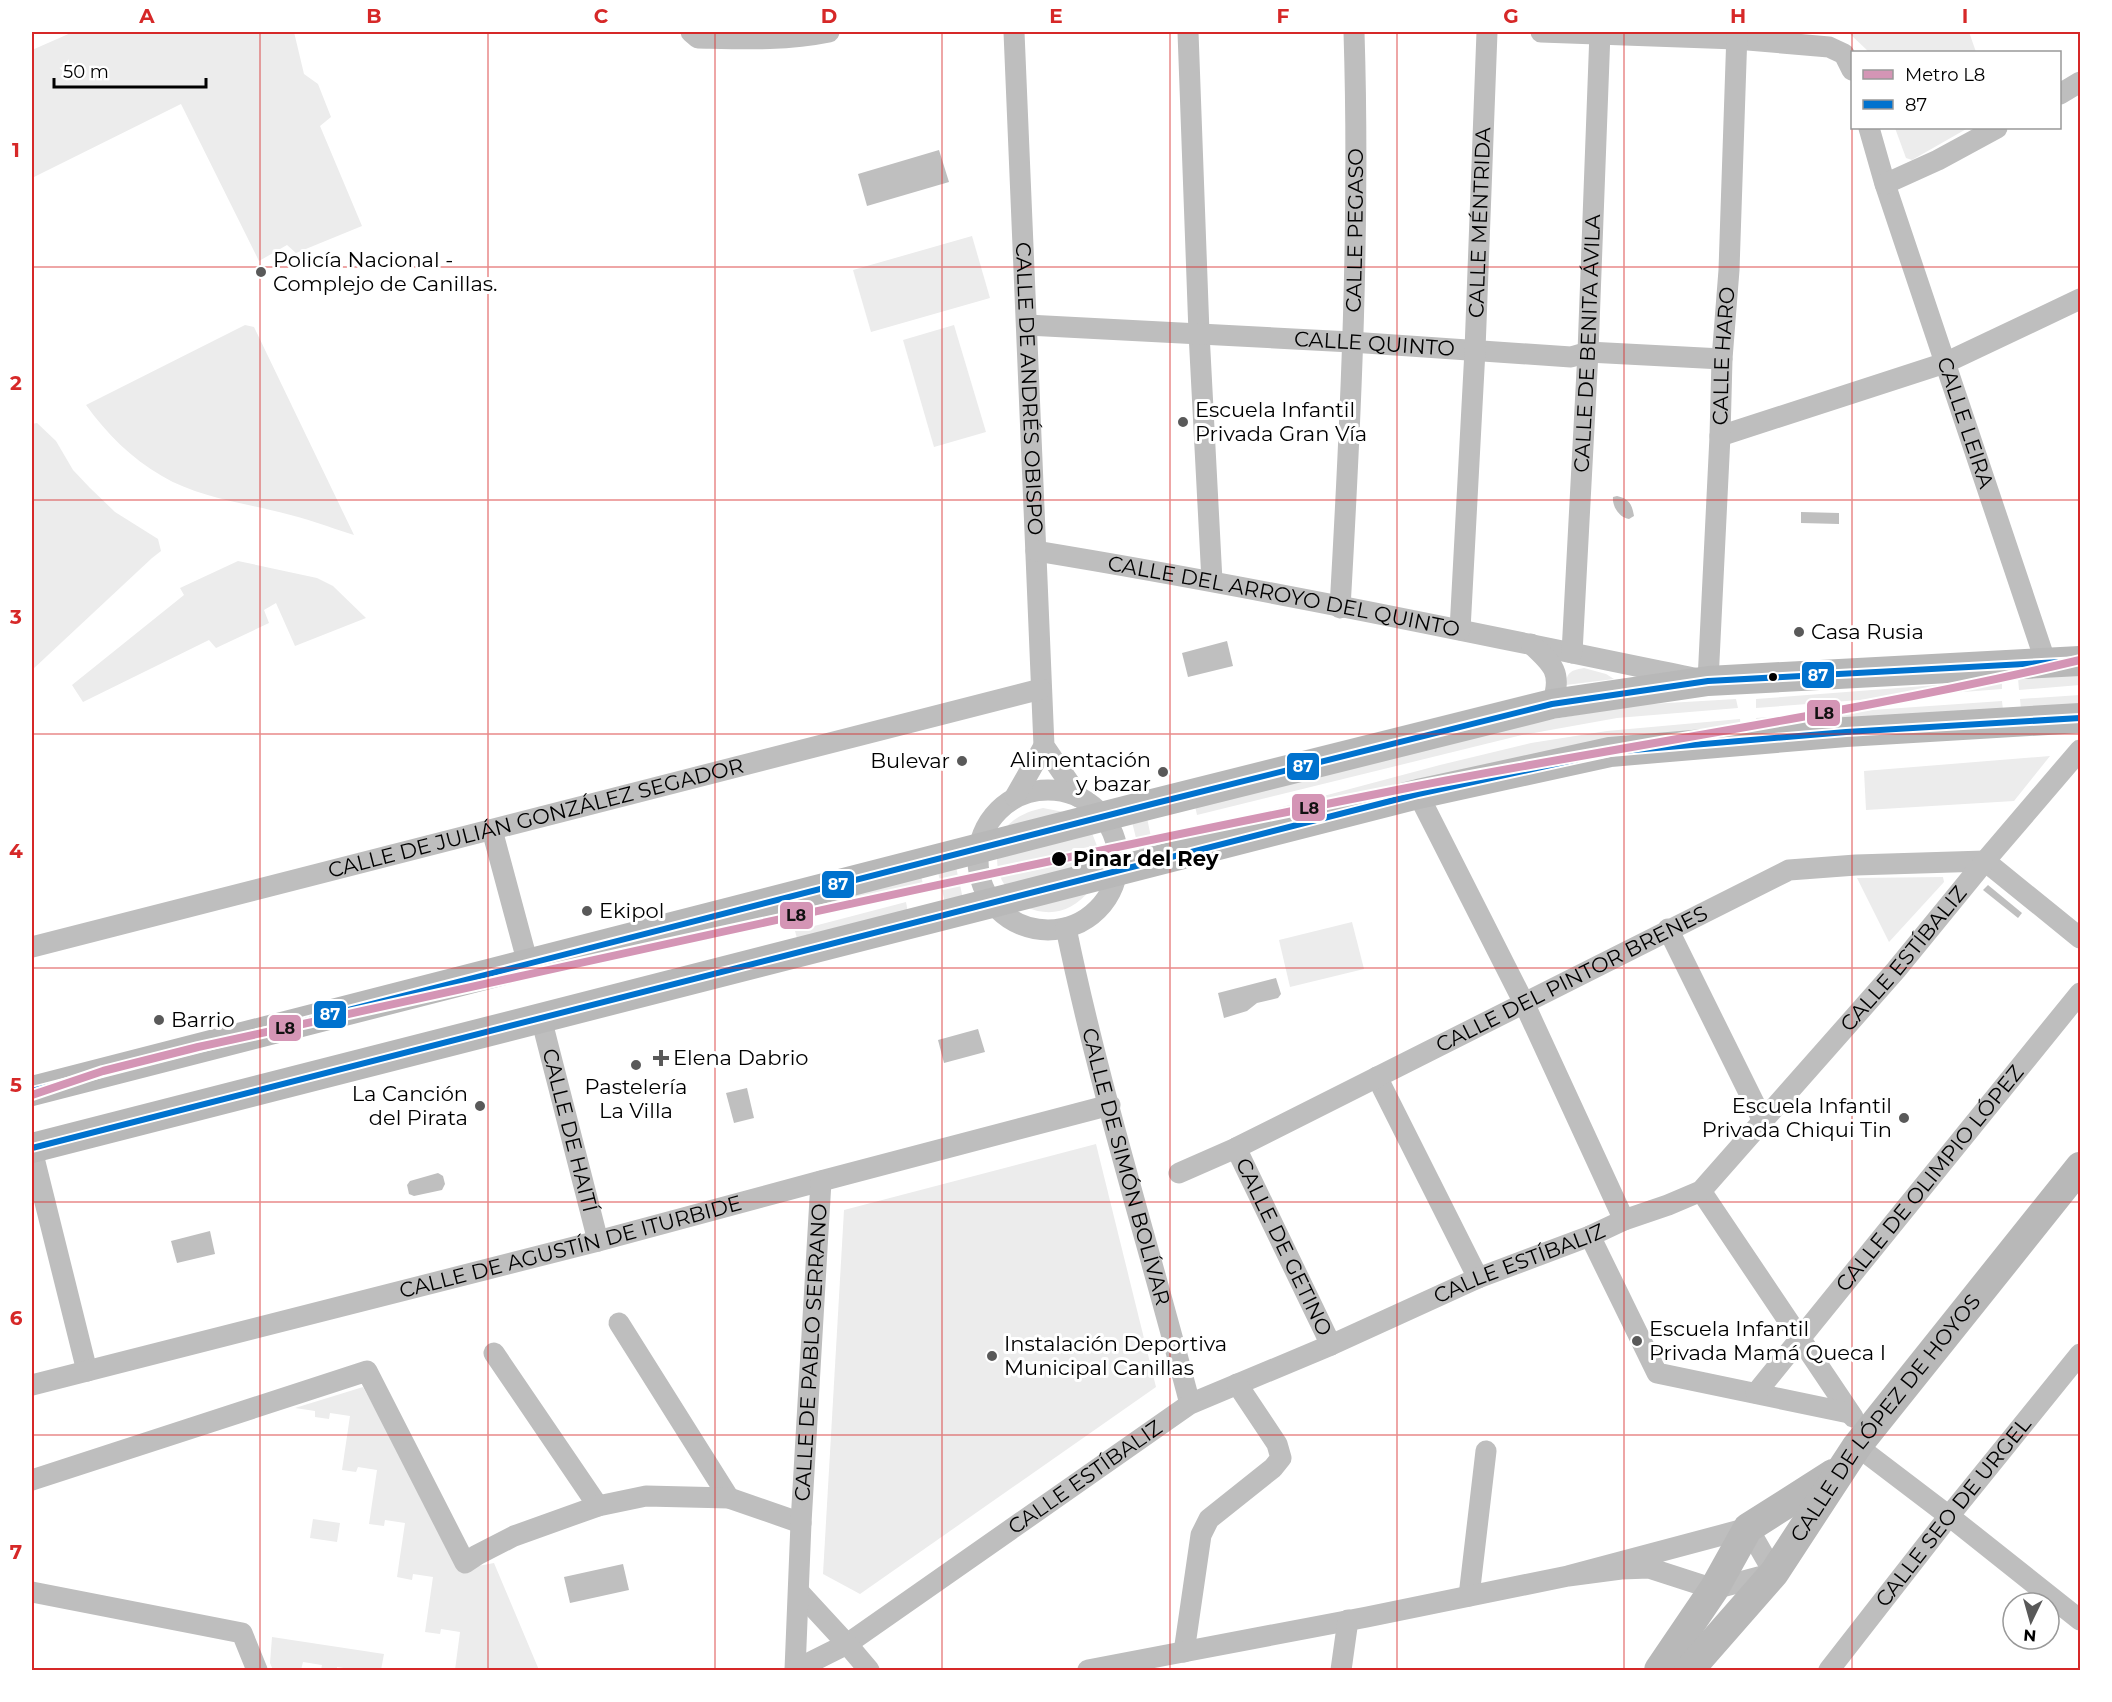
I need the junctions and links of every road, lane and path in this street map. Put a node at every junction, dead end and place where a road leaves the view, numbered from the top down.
1 (691, 32) edge
2 (829, 32) edge
3 (1014, 32) edge
4 (1188, 32) edge
5 (1354, 32) edge
6 (1487, 32) edge
7 (1541, 32) edge
8 (1600, 33) edge
9 (1736, 35) edge
10 (1851, 68) edge
11 (2080, 82) edge
12 (2061, 92) edge
13 (1869, 129) edge
14 (1996, 129) edge
15 (1885, 184) junction
16 (2078, 305) edge
17 (1027, 325) junction
18 (1199, 333) junction
19 (1352, 342) junction
20 (1475, 350) junction
21 (1588, 352) junction
22 (1722, 359) junction
23 (1945, 363) junction
24 (1720, 435) junction
25 (1036, 550) junction
26 (1212, 581) junction
27 (1340, 608) junction
28 (1460, 630) junction
29 (1531, 644) junction
30 (1572, 653) junction
31 (2080, 661) edge
32 (2046, 663) junction
33 (1708, 681) junction
34 (1041, 689) junction
35 (1552, 704) junction
36 (2080, 718) edge
37 (1044, 746) junction
38 (2080, 750) edge
39 (1418, 794) junction
40 (1015, 797) junction
41 (1079, 797) junction
42 (1104, 816) junction
43 (492, 830) junction
44 (979, 849) junction
45 (1985, 861) junction
46 (1117, 871) junction
47 (992, 903) junction
48 (1066, 928) junction
49 (1668, 929) junction
50 (2080, 938) edge
51 (32, 947) edge
52 (528, 964) junction
53 (2080, 993) edge
54 (1524, 1003) junction
55 (541, 1018) junction
56 (1377, 1077) junction
57 (32, 1091) edge
58 (1110, 1105) junction
59 (1763, 1121) junction
60 (1236, 1148) junction
61 (32, 1149) edge
62 (2080, 1167) edge
63 (1179, 1173) dead end
64 (821, 1180) junction
65 (1701, 1191) junction
66 (1624, 1220) junction
67 (1590, 1236) junction
68 (598, 1241) junction
69 (1478, 1278) junction
70 (619, 1323) dead end
71 (1800, 1339) junction
72 (1330, 1345) junction
73 (494, 1353) dead end
74 (2080, 1354) edge
75 (87, 1371) junction
76 (1237, 1384) junction
77 (32, 1385) edge
78 (1756, 1393) junction
79 (1190, 1404) junction
80 (1854, 1441) junction
81 (1486, 1451) dead end
82 (32, 1480) edge
83 (729, 1498) junction
84 (598, 1506) junction
85 (1949, 1516) junction
86 (801, 1523) junction
87 (1748, 1528) junction
88 (1774, 1573) junction
89 (1568, 1576) junction
90 (1714, 1589) junction
91 (32, 1592) edge
92 (800, 1593) junction
93 (1469, 1596) junction
94 (1348, 1620) junction
95 (2080, 1620) edge
96 (847, 1644) junction
97 (1184, 1652) junction
98 (795, 1670) edge
99 (257, 1671) edge
100 (869, 1671) edge
101 (1088, 1671) edge
102 (1341, 1671) edge
103 (1659, 1671) edge
104 (1689, 1671) edge
105 (1829, 1671) edge

1 - 2 street
3 - 17 street, CALLE DE ANDRÉS OBISPO
4 - 18 street
5 - 19 street, CALLE PEGASO
6 - 20 street, CALLE MÉNTRIDA
7 - 8 street
8 - 9 street
8 - 21 street, CALLE DE BENITA ÁVILA
9 - 10 street
9 - 22 street, CALLE HARO
11 - 12 street
13 - 15 street, CALLE LEIRA
14 - 15 street
15 - 23 street, CALLE LEIRA
16 - 23 street
17 - 18 street, CALLE QUINTO
17 - 25 street, CALLE DE ANDRÉS OBISPO
18 - 19 street, CALLE QUINTO
18 - 26 street
19 - 20 street, CALLE QUINTO
19 - 27 street, CALLE PEGASO
20 - 21 street, CALLE QUINTO
20 - 28 street, CALLE MÉNTRIDA
21 - 22 street, CALLE QUINTO
21 - 30 street, CALLE DE BENITA ÁVILA
22 - 24 street, CALLE HARO
23 - 24 street
23 - 32 street, CALLE LEIRA
24 - 33 street, CALLE HARO
25 - 26 street, CALLE DEL ARROYO DEL QUINTO
25 - 34 street, CALLE DE ANDRÉS OBISPO
26 - 27 street, CALLE DEL ARROYO DEL QUINTO
27 - 28 street, CALLE DEL ARROYO DEL QUINTO
28 - 29 street, CALLE DEL ARROYO DEL QUINTO
29 - 30 street, CALLE DEL ARROYO DEL QUINTO
29 - 35 street
30 - 33 street, CALLE DEL ARROYO DEL QUINTO
31 - 32 main road
32 - 33 main road
33 - 35 main road
34 - 37 street, CALLE DE ANDRÉS OBISPO
34 - 43 street, CALLE DE JULIÁN GONZÁLEZ SEGADOR
35 - 42 main road
36 - 39 main road
37 - 40 street
37 - 41 street
38 - 45 street, CALLE ESTÍBALIZ
39 - 46 main road
39 - 54 street
40 - 41 street
40 - 44 street
41 - 42 street
42 - 44 main road
42 - 46 street
43 - 51 street, CALLE DE JULIÁN GONZÁLEZ SEGADOR
43 - 52 street
44 - 47 street
44 - 52 main road
45 - 49 street, CALLE DEL PINTOR BRENES
45 - 50 street
45 - 59 street, CALLE ESTÍBALIZ
46 - 47 main road
46 - 48 street
47 - 48 street
47 - 55 main road
48 - 58 street, CALLE DE SIMÓN BOLÍVAR
49 - 54 street, CALLE DEL PINTOR BRENES
49 - 59 street
52 - 57 main road
53 - 71 street, CALLE DE OLIMPIO LÓPEZ
54 - 56 street, CALLE DEL PINTOR BRENES
54 - 66 street
55 - 61 main road
55 - 68 street, CALLE DE HAITÍ
56 - 60 street, CALLE DEL PINTOR BRENES
56 - 69 street
58 - 64 street, CALLE DE AGUSTÍN DE ITURBIDE
58 - 79 street, CALLE DE SIMÓN BOLÍVAR
59 - 65 street, CALLE ESTÍBALIZ
60 - 63 street, CALLE DEL PINTOR BRENES
60 - 72 street, CALLE DE GETINO
61 - 75 street
62 - 80 main road, CALLE DE LÓPEZ DE HOYOS
64 - 68 street, CALLE DE AGUSTÍN DE ITURBIDE
64 - 86 street, CALLE DE PABLO SERRANO
65 - 66 street, CALLE ESTÍBALIZ
65 - 71 street
66 - 67 street, CALLE ESTÍBALIZ
67 - 69 street, CALLE ESTÍBALIZ
67 - 78 street
68 - 75 street, CALLE DE AGUSTÍN DE ITURBIDE
69 - 72 street, CALLE ESTÍBALIZ
70 - 83 street
71 - 78 street, CALLE DE OLIMPIO LÓPEZ
71 - 80 street
72 - 76 street, CALLE ESTÍBALIZ
73 - 84 street
74 - 85 street, CALLE SEO DE URGEL
75 - 77 street, CALLE DE AGUSTÍN DE ITURBIDE
76 - 79 street, CALLE ESTÍBALIZ
76 - 97 street
78 - 80 street
79 - 96 street, CALLE ESTÍBALIZ
80 - 85 street
80 - 87 main road
80 - 88 main road, CALLE DE LÓPEZ DE HOYOS
81 - 93 street
82 - 84 street, CALLE DE PABLO SERRANO
83 - 84 street, CALLE DE PABLO SERRANO
83 - 86 street, CALLE DE PABLO SERRANO
85 - 95 street
85 - 105 street, CALLE SEO DE URGEL
86 - 92 street, CALLE DE PABLO SERRANO
87 - 88 street
87 - 89 street
87 - 90 main road
88 - 90 street
88 - 104 main road, CALLE DE LÓPEZ DE HOYOS
89 - 90 street
89 - 93 street
90 - 103 main road
91 - 99 street
92 - 96 street
92 - 98 street, CALLE DE PABLO SERRANO
93 - 94 street
94 - 97 street
94 - 102 street
96 - 98 street, CALLE ESTÍBALIZ
96 - 100 street
97 - 101 street

